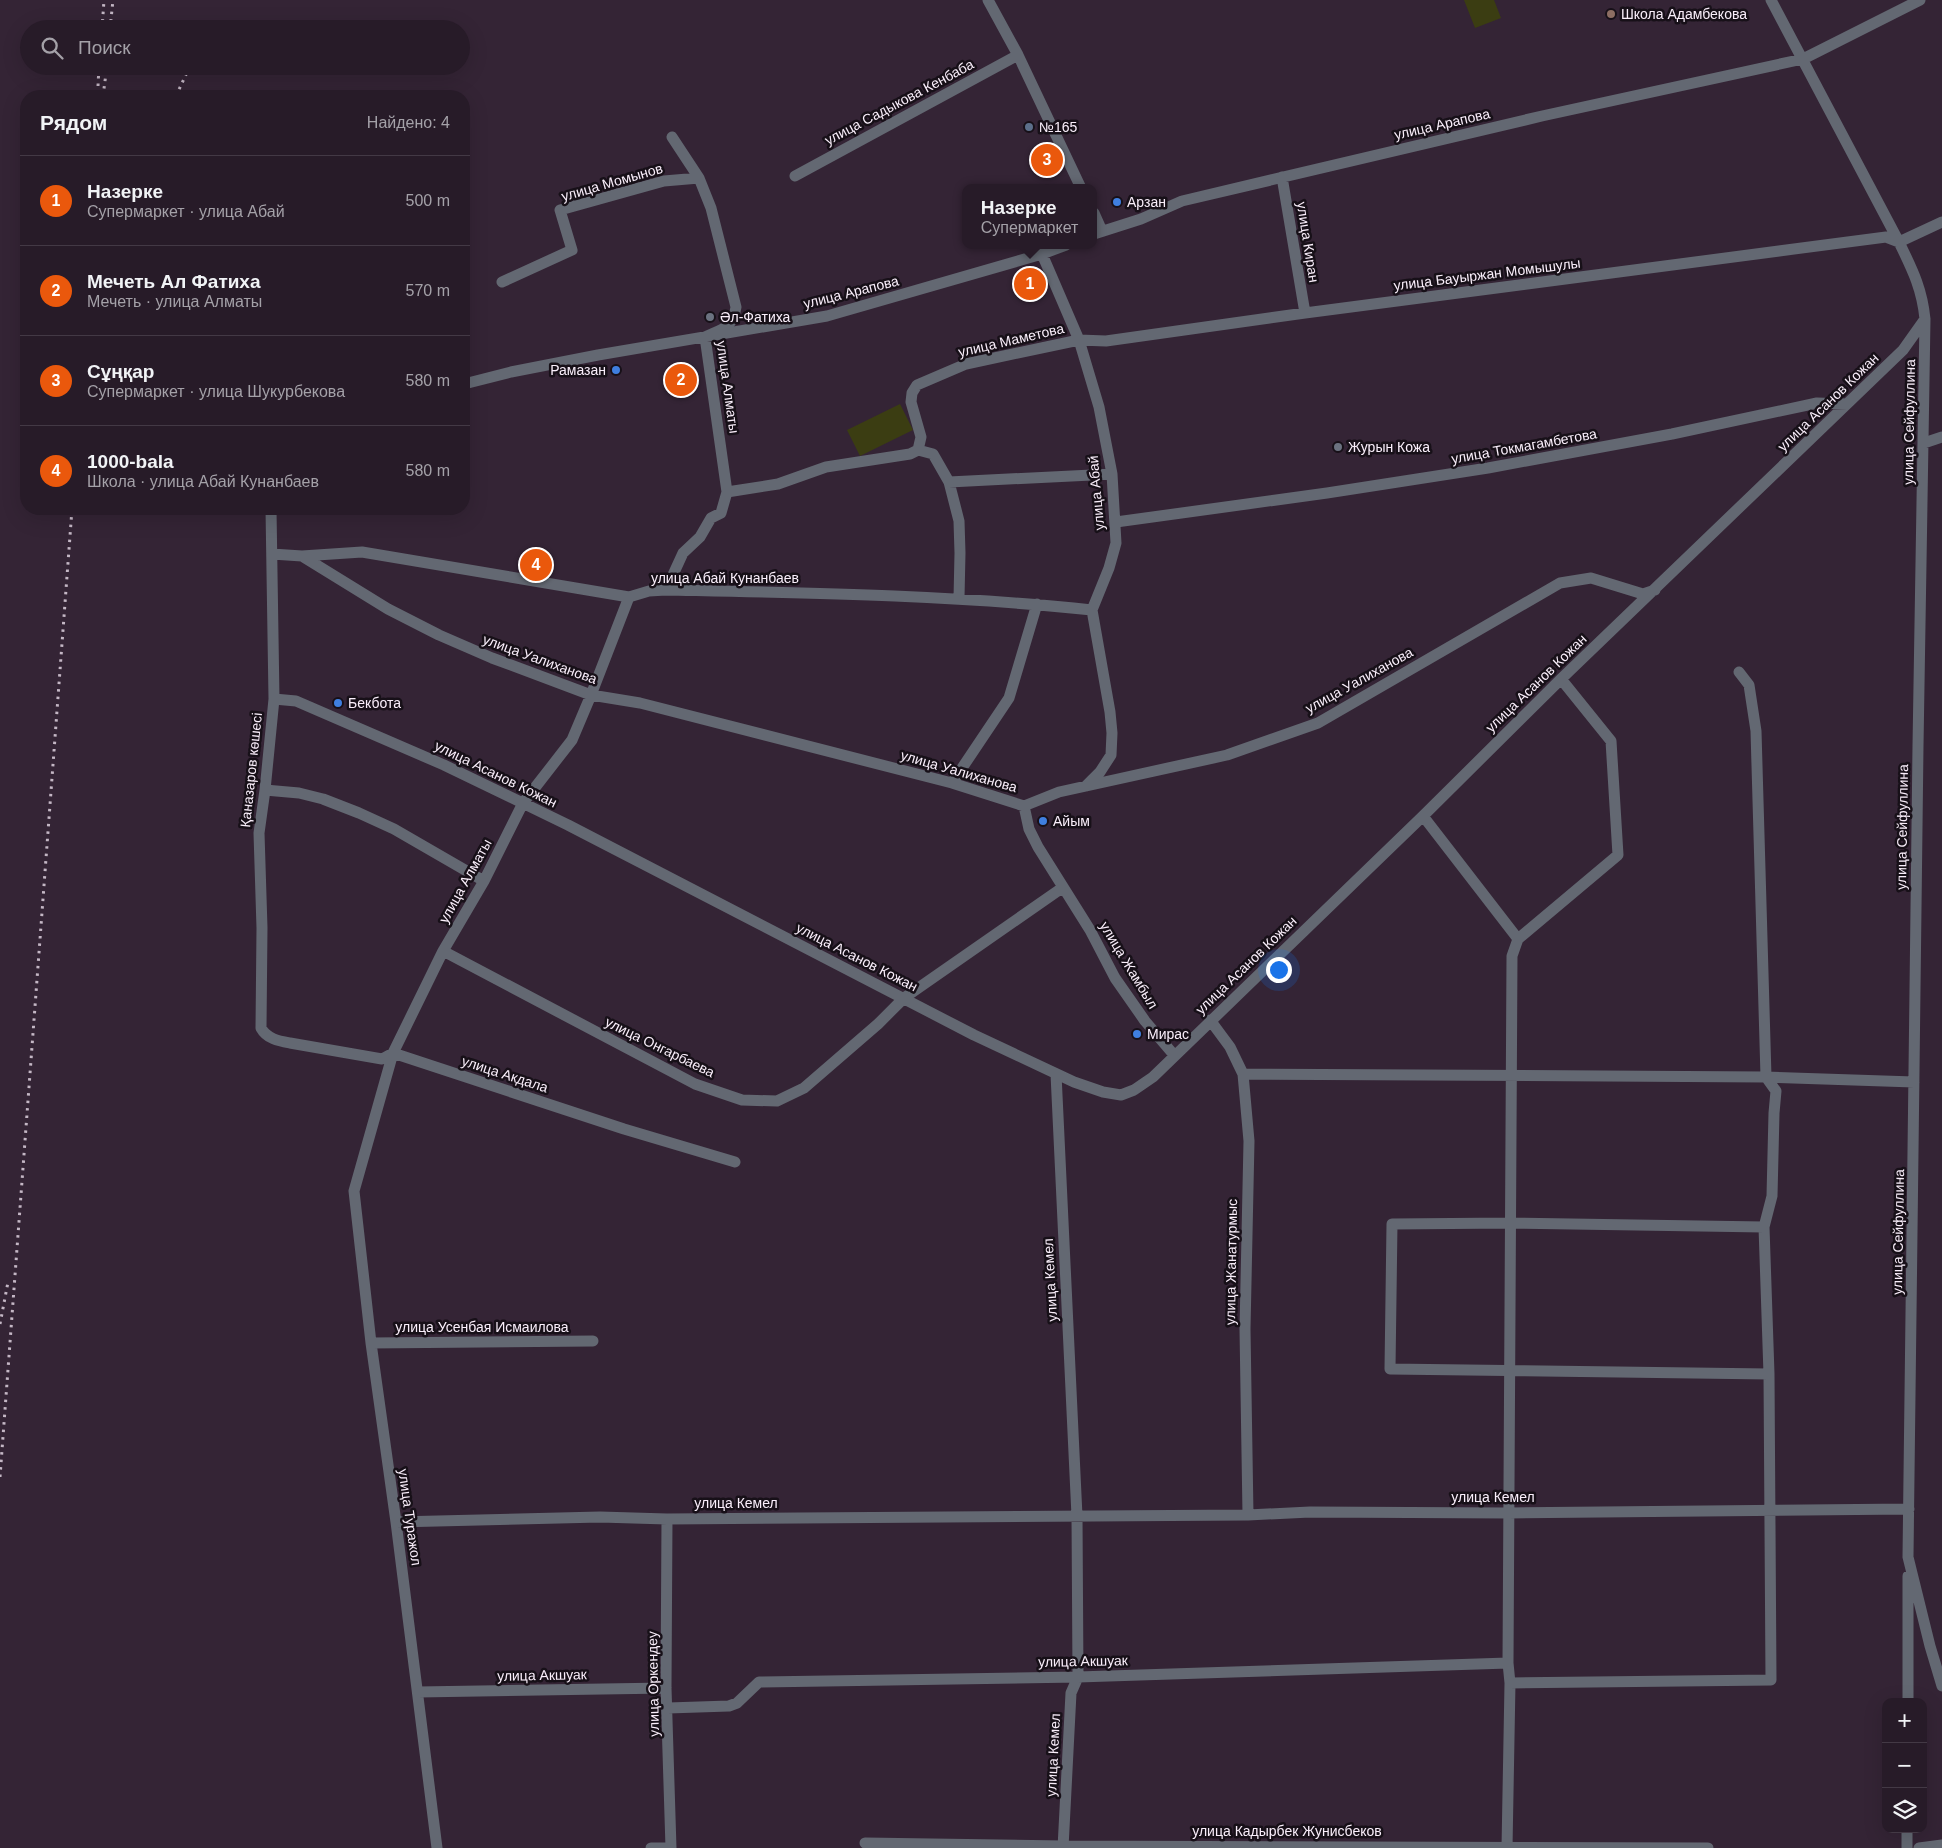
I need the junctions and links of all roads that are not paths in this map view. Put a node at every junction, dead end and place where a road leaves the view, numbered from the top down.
1 (988, 0) edge
2 (1771, 0) edge
3 (1920, 0) edge
4 (1018, 55) junction
5 (1803, 59) junction
6 (672, 137) dead end
7 (795, 176) dead end
8 (1282, 176) junction
9 (699, 178) junction
10 (1080, 184) edge
11 (1942, 222) edge
12 (1098, 232) edge
13 (1899, 242) junction
14 (1055, 249) edge
15 (1042, 254) junction
16 (502, 282) dead end
17 (1305, 312) junction
18 (1925, 319) junction
19 (705, 337) junction
20 (1079, 340) junction
21 (470, 382) edge
22 (1847, 404) junction
23 (1942, 437) edge
24 (1924, 444) junction
25 (918, 450) junction
26 (1112, 474) junction
27 (949, 482) junction
28 (727, 492) junction
29 (271, 515) edge
30 (1116, 522) junction
31 (272, 554) junction
32 (302, 556) junction
33 (666, 590) junction
34 (1655, 590) junction
35 (629, 597) junction
36 (959, 598) junction
37 (1038, 604) junction
38 (1092, 610) junction
39 (1739, 672) dead end
40 (1561, 679) junction
41 (591, 695) junction
42 (274, 699) junction
43 (952, 783) junction
44 (1086, 786) junction
45 (265, 790) junction
46 (523, 803) junction
47 (1024, 806) junction
48 (1423, 816) junction
49 (484, 881) junction
50 (1062, 888) junction
51 (1518, 939) junction
52 (443, 951) junction
53 (904, 998) junction
54 (1210, 1020) junction
55 (393, 1052) junction
56 (1174, 1055) junction
57 (1056, 1074) junction
58 (1243, 1074) junction
59 (1511, 1077) junction
60 (1766, 1077) junction
61 (1914, 1082) junction
62 (735, 1162) dead end
63 (354, 1191) joint
64 (1510, 1223) junction
65 (1764, 1227) junction
66 (593, 1341) dead end
67 (371, 1342) junction
68 (1510, 1371) junction
69 (1768, 1374) junction
70 (1768, 1509) junction
71 (1909, 1509) junction
72 (1509, 1513) junction
73 (1248, 1515) junction
74 (1076, 1516) junction
75 (667, 1518) junction
76 (396, 1522) junction
77 (1908, 1557) junction
78 (1508, 1663) junction
79 (1078, 1677) junction
80 (1510, 1683) junction
81 (1942, 1686) edge
82 (666, 1688) junction
83 (418, 1692) junction
84 (1908, 1698) edge
85 (668, 1708) junction
86 (1907, 1833) edge
87 (865, 1843) dead end
88 (1942, 1845) edge
89 (1063, 1847) edge
90 (1507, 1847) edge
91 (437, 1848) edge
92 (651, 1848) edge
93 (671, 1848) edge
94 (1708, 1848) edge
95 (1907, 1848) edge
96 (1919, 1848) edge

1 - 4 street
2 - 5 street, улица Сейфуллина
3 - 5 street, улица Арапова
4 - 7 street, улица Садыкова Кенбаба
4 - 10 street
5 - 8 street, улица Арапова
5 - 13 street, улица Сейфуллина
6 - 9 street, улица Алматы
8 - 12 street, улица Арапова
8 - 17 street, улица Киран
9 - 16 street, улица Момынов
9 - 19 street, улица Алматы
11 - 13 street
13 - 17 street, улица Бауыржан Момышулы
13 - 18 street, улица Сейфуллина
14 - 15 street, улица Арапова
15 - 19 street, улица Арапова
15 - 20 street, улица Абай
17 - 20 street, улица Бауыржан Момышулы
18 - 22 street, улица Асанов Кожан
18 - 24 street, улица Сейфуллина
19 - 21 street, улица Арапова
19 - 28 street, улица Алматы
20 - 25 street, улица Маметова
20 - 26 street, улица Абай
22 - 30 street, улица Токмагамбетова
22 - 34 street, улица Асанов Кожан
23 - 24 street
24 - 61 street, улица Сейфуллина
25 - 27 street
25 - 28 street
26 - 27 street
26 - 30 street, улица Абай
27 - 36 street
28 - 33 street, улица Алматы
29 - 31 street, Қаназаров көшесі
30 - 38 street, улица Абай
31 - 32 street, улица Уалиханова
31 - 42 street, Қаназаров көшесі
32 - 35 street, улица Абай Кунанбаев
32 - 41 street, улица Уалиханова
33 - 35 street, улица Абай Кунанбаев
33 - 36 street, улица Абай Кунанбаев
34 - 40 street, улица Асанов Кожан
34 - 44 street, улица Уалиханова
35 - 41 street, улица Алматы
36 - 37 street, улица Абай Кунанбаев
37 - 38 street, улица Абай Кунанбаев
37 - 43 street
38 - 44 street
39 - 60 street
40 - 48 street, улица Асанов Кожан
40 - 51 street
41 - 43 street, улица Уалиханова
41 - 46 street, улица Алматы
42 - 45 street, Қаназаров көшесі
42 - 46 street, улица Асанов Кожан
43 - 47 street, улица Уалиханова
44 - 47 street, улица Уалиханова
45 - 49 street
45 - 55 street, Қаназаров көшесі
46 - 49 street, улица Алматы
46 - 53 street, улица Асанов Кожан
47 - 50 street, улица Жамбыл
48 - 51 street
48 - 54 street, улица Асанов Кожан
49 - 52 street, улица Алматы
50 - 53 street
50 - 56 street, улица Жамбыл
51 - 59 street
52 - 53 street, улица Онгарбаева
52 - 55 street, улица Алматы
53 - 57 street, улица Асанов Кожан
54 - 56 street, улица Асанов Кожан
54 - 58 street, улица Жанатурмыс
55 - 62 street, улица Акдала
55 - 63 street, улица Алматы
56 - 57 street, улица Асанов Кожан
57 - 74 street, улица Кемел
58 - 59 street
58 - 73 street, улица Жанатурмыс
59 - 60 street
59 - 64 street
60 - 61 street
60 - 65 street
61 - 71 street, улица Сейфуллина
63 - 67 street, улица Туражол
64 - 65 street
64 - 68 street
64 - 68 street
65 - 69 street
66 - 67 street, улица Усенбая Исмаилова
67 - 76 street, улица Туражол
68 - 69 street
68 - 72 street
69 - 70 street
70 - 71 street, улица Кемел
70 - 72 street, улица Кемел
70 - 80 street
71 - 77 street, улица Сейфуллина
72 - 73 street, улица Кемел
72 - 78 street
73 - 74 street, улица Кемел
74 - 75 street, улица Кемел
74 - 79 street, улица Кемел
75 - 76 street, улица Кемел
75 - 82 street, улица Оркендеу
76 - 83 street, улица Туражол
77 - 81 street, улица Сейфуллина
77 - 84 street
78 - 79 street, улица Акшуак
78 - 80 street
79 - 85 street, улица Акшуак
79 - 89 street, улица Кемел
80 - 90 street
82 - 83 street, улица Акшуак
82 - 85 street, улица Оркендеу
83 - 91 street, улица Туражол
85 - 93 street, улица Оркендеу
86 - 95 street
87 - 89 street, улица Кадырбек Жунисбеков
88 - 96 street
89 - 90 street, улица Кадырбек Жунисбеков
90 - 94 street, улица Кадырбек Жунисбеков
92 - 93 street

